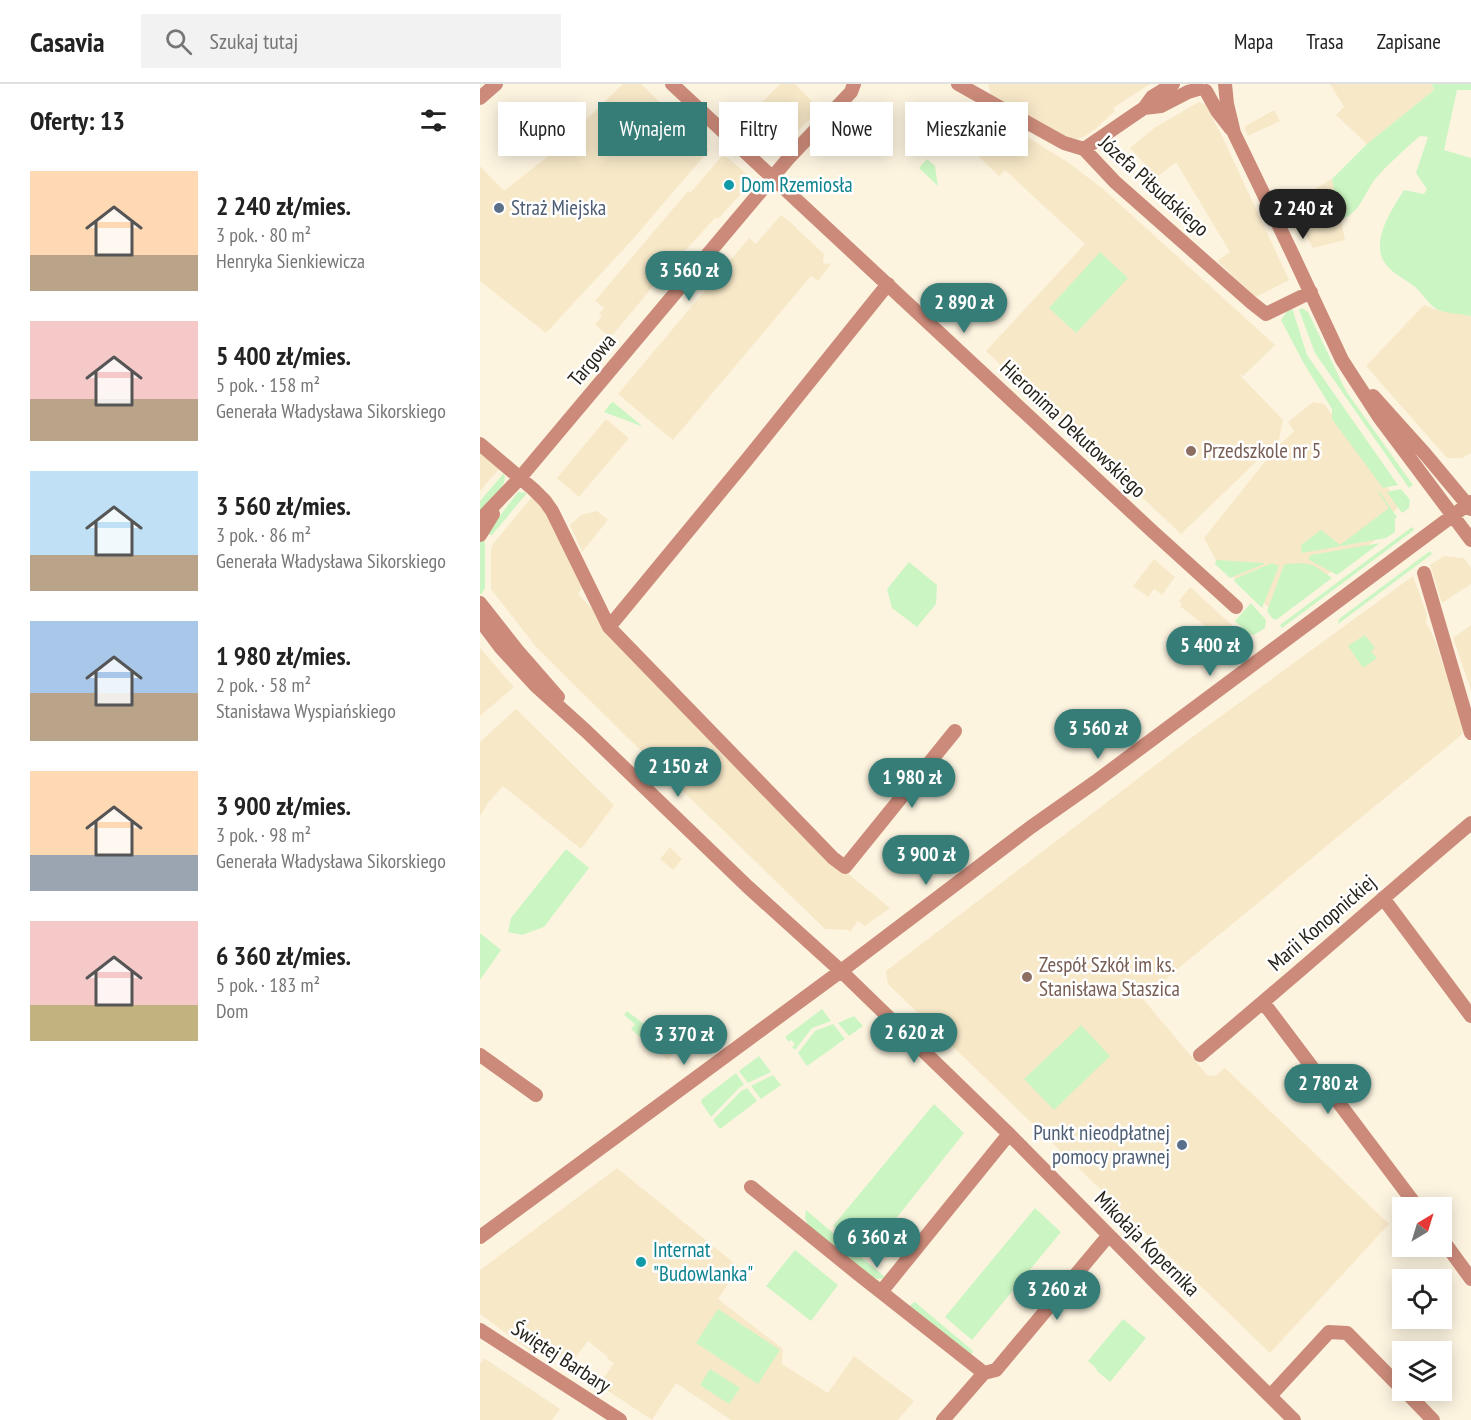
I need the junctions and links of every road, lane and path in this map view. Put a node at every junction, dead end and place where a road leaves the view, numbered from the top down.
1 (496, 84) edge
2 (672, 84) edge
3 (867, 84) edge
4 (958, 84) edge
5 (1173, 84) edge
6 (1224, 84) edge
7 (853, 88) edge
8 (1199, 88) edge
9 (480, 98) edge
10 (1144, 108) junction
11 (1234, 134) junction
12 (1084, 149) junction
13 (773, 177) junction
14 (888, 284) junction
15 (1311, 292) junction
16 (1342, 360) junction
17 (480, 444) edge
18 (519, 479) junction
19 (507, 492) junction
20 (1470, 505) edge
21 (1452, 516) junction
22 (480, 520) edge
23 (480, 535) edge
24 (1471, 540) edge
25 (1424, 573) dead end
26 (480, 603) edge
27 (1236, 607) dead end
28 (480, 620) edge
29 (609, 627) junction
30 (586, 731) junction
31 (955, 731) dead end
32 (1471, 733) edge
33 (1471, 823) edge
34 (1383, 898) junction
35 (841, 971) junction
36 (1263, 1002) junction
37 (1471, 1016) edge
38 (480, 1055) edge
39 (1200, 1055) dead end
40 (536, 1095) dead end
41 (1009, 1134) junction
42 (751, 1187) dead end
43 (1410, 1197) edge
44 (1109, 1235) junction
45 (480, 1237) edge
46 (1452, 1253) edge
47 (1471, 1279) edge
48 (881, 1292) junction
49 (480, 1330) edge
50 (984, 1373) junction
51 (1392, 1379) edge
52 (1270, 1396) junction
53 (1414, 1401) edge
54 (620, 1420) edge
55 (943, 1420) edge
56 (1294, 1420) edge
57 (1432, 1420) edge

1 - 9 street
2 - 13 street, Hieronima Dekutowskiego
3 - 7 street, Targowa
4 - 12 street, Józefa Piłsudskiego
5 - 10 street
6 - 8 street
6 - 11 street
7 - 13 street, Targowa
8 - 10 street
8 - 11 street
10 - 12 street
11 - 15 street
12 - 15 street, Józefa Piłsudskiego
13 - 14 street, Hieronima Dekutowskiego
13 - 18 street, Targowa
14 - 27 street, Hieronima Dekutowskiego
14 - 29 street
15 - 16 street
16 - 20 street
16 - 21 street
17 - 18 street
18 - 19 street, Targowa
18 - 29 street
19 - 22 street, Targowa
19 - 23 street, Targowa
20 - 21 street
21 - 24 street
21 - 35 street
25 - 32 street
26 - 30 street
28 - 30 street
29 - 31 street
30 - 35 street, Mikołaja Kopernika
33 - 34 street, Marii Konopnickiej
34 - 36 street, Marii Konopnickiej
34 - 37 street
35 - 41 street, Mikołaja Kopernika
35 - 45 street
36 - 39 street, Marii Konopnickiej
36 - 43 street
38 - 40 street
41 - 44 street, Mikołaja Kopernika
41 - 48 street
42 - 48 street
44 - 50 street
44 - 52 street, Mikołaja Kopernika
46 - 47 street
48 - 50 street
49 - 54 street, Świętej Barbary
50 - 55 street
51 - 52 street
52 - 56 street, Mikołaja Kopernika
53 - 57 street

